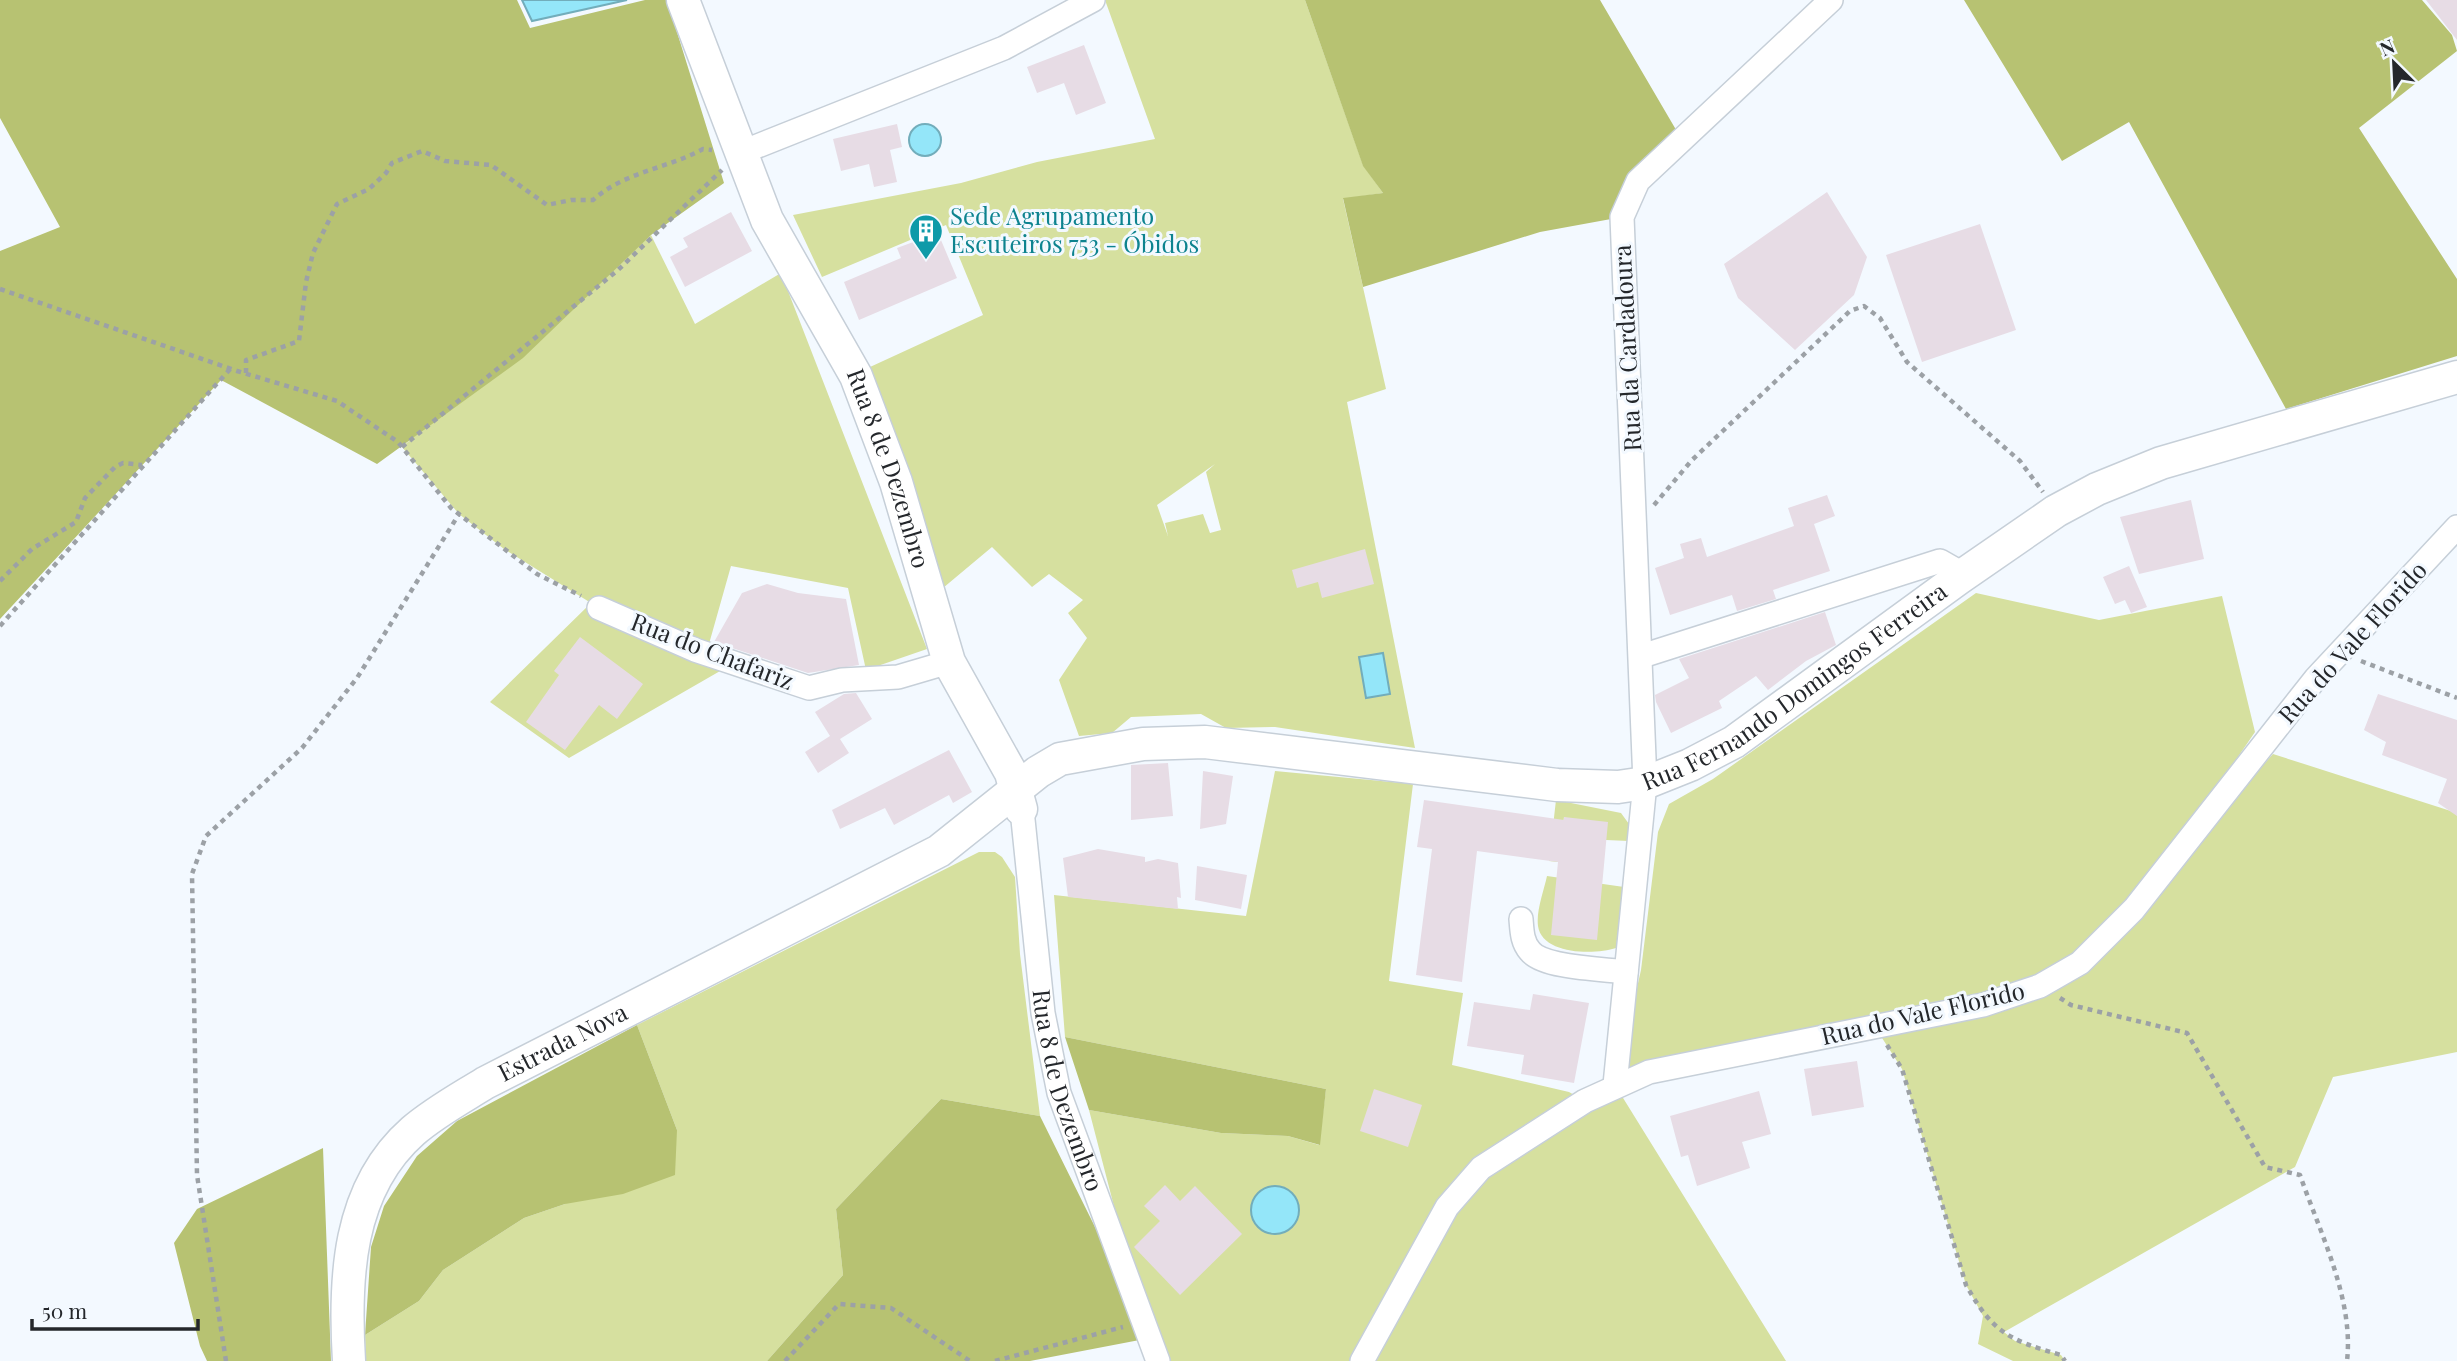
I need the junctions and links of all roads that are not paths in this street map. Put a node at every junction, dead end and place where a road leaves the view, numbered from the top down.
1 (682, 0) edge
2 (1093, 0) edge
3 (1831, 0) edge
4 (740, 153) junction
5 (2457, 377) edge
6 (2457, 527) edge
7 (1959, 578) junction
8 (599, 608) road end
9 (1642, 656) junction
10 (949, 662) junction
11 (1645, 783) junction
12 (1019, 800) junction
13 (1521, 919) dead end
14 (1626, 972) junction
15 (1615, 1085) junction
16 (349, 1361) edge
17 (1158, 1361) edge
18 (1362, 1361) edge

1 - 4 street
2 - 4 street
3 - 9 street, Rua da Cardadoura
4 - 10 street, Rua 8 de Dezembro
5 - 7 street, Rua Fernando Domingos Ferreira
6 - 15 street, Rua do Vale Florido
7 - 9 street
7 - 11 street, Rua Fernando Domingos Ferreira
8 - 10 street, Rua do Chafariz
9 - 11 street, Rua da Cardadoura
10 - 12 street, Rua 8 de Dezembro
11 - 12 street, Rua Fernando Domingos Ferreira
11 - 14 street, Rua da Cardadoura
12 - 16 street, Estrada Nova
12 - 17 street, Rua 8 de Dezembro
13 - 14 street
14 - 15 street, Rua da Cardadoura
15 - 18 street, Rua do Vale Florido

